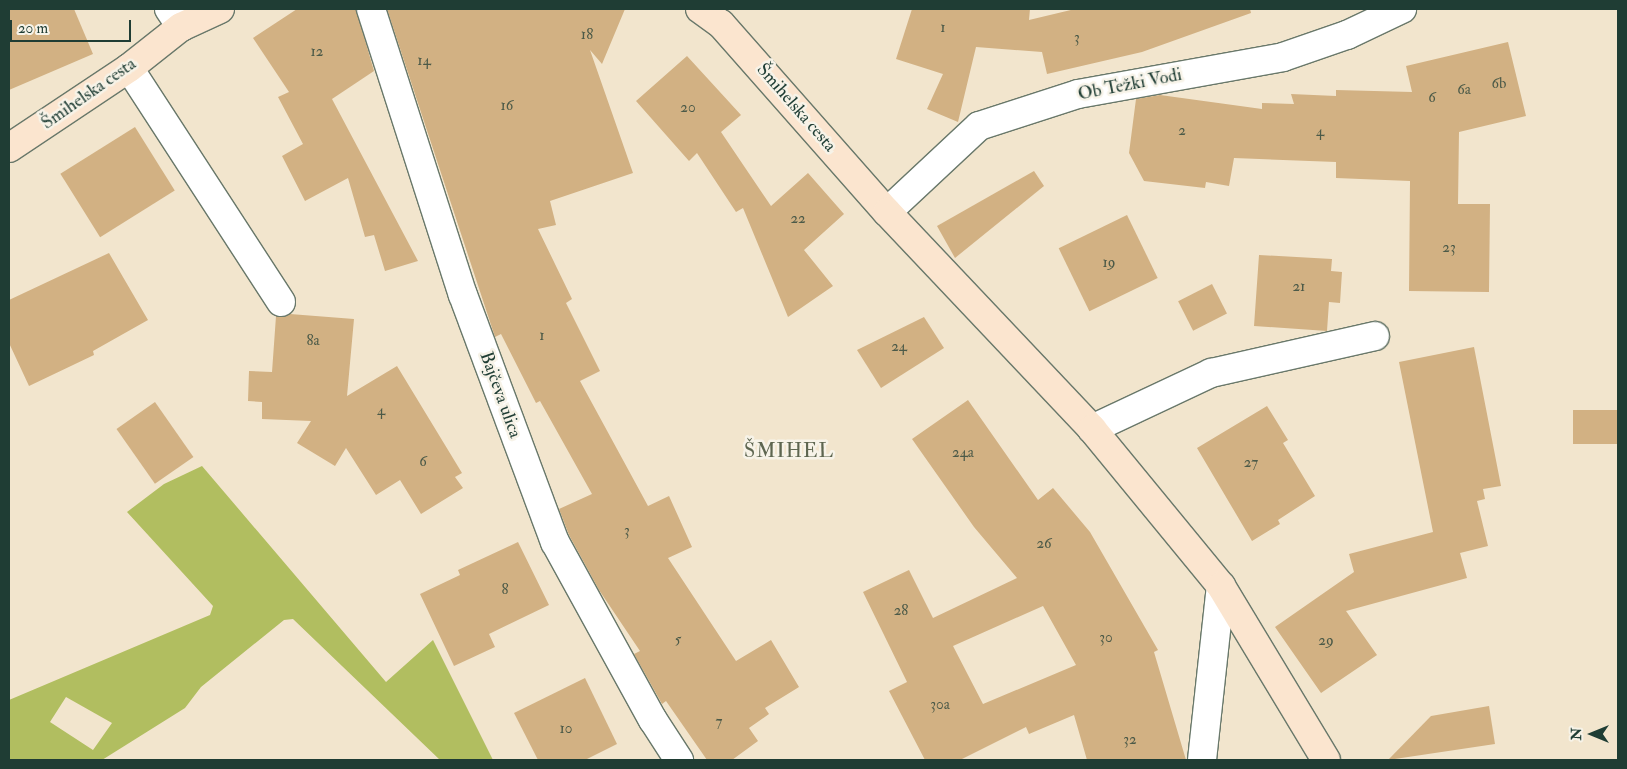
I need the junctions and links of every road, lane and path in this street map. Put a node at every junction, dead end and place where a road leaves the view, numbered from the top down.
1 (220, 9) edge
2 (371, 9) edge
3 (700, 9) edge
4 (1402, 9) edge
5 (175, 18) edge
6 (129, 68) junction
7 (9, 148) edge
8 (887, 212) junction
9 (280, 302) dead end
10 (1374, 336) dead end
11 (1092, 429) junction
12 (1221, 586) junction
13 (679, 760) edge
14 (1202, 760) edge
15 (1326, 760) edge

1 - 5 street, Šmihelska cesta
2 - 13 street, Bajčeva ulica
3 - 8 street, Šmihelska cesta
4 - 8 street, Ob Težki Vodi
5 - 6 street, Šmihelska cesta
6 - 7 street, Šmihelska cesta
6 - 9 street
8 - 11 street, Šmihelska cesta
10 - 11 street
11 - 12 street, Šmihelska cesta
12 - 14 street
12 - 15 street, Šmihelska cesta

